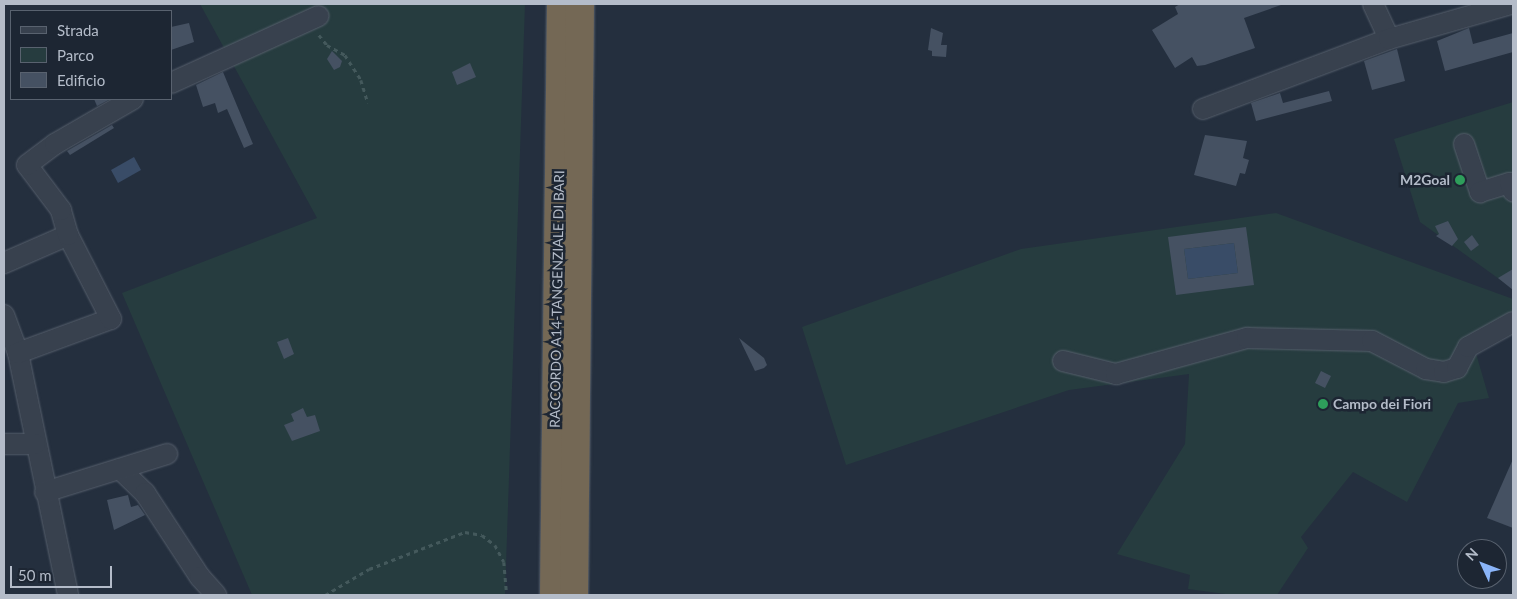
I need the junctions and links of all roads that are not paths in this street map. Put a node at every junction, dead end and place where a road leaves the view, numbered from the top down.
1 (561, 4) edge
2 (580, 4) edge
3 (1374, 4) edge
4 (1512, 4) edge
5 (316, 19) road end
6 (1389, 39) junction
7 (172, 83) edge
8 (131, 100) edge
9 (1203, 109) dead end
10 (1464, 144) dead end
11 (1513, 191) edge
12 (68, 235) junction
13 (4, 263) edge
14 (4, 315) edge
15 (1513, 322) edge
16 (18, 353) junction
17 (1063, 360) dead end
18 (4, 444) edge
19 (35, 444) junction
20 (167, 454) dead end
21 (120, 469) junction
22 (45, 492) junction
23 (68, 595) edge
24 (216, 595) edge
25 (554, 595) edge
26 (574, 595) edge

1 - 25 highway, RACCORDO A14-TANGENZIALE DI BARI
2 - 26 highway, RACCORDO A14-TANGENZIALE DI BARI
3 - 6 street
4 - 6 street
5 - 7 street
6 - 9 street
8 - 12 street
10 - 11 street
12 - 13 street
12 - 16 street
14 - 16 street
15 - 17 street
16 - 19 street
18 - 19 street
19 - 22 street
20 - 21 street
21 - 22 street
21 - 24 street
22 - 23 street

